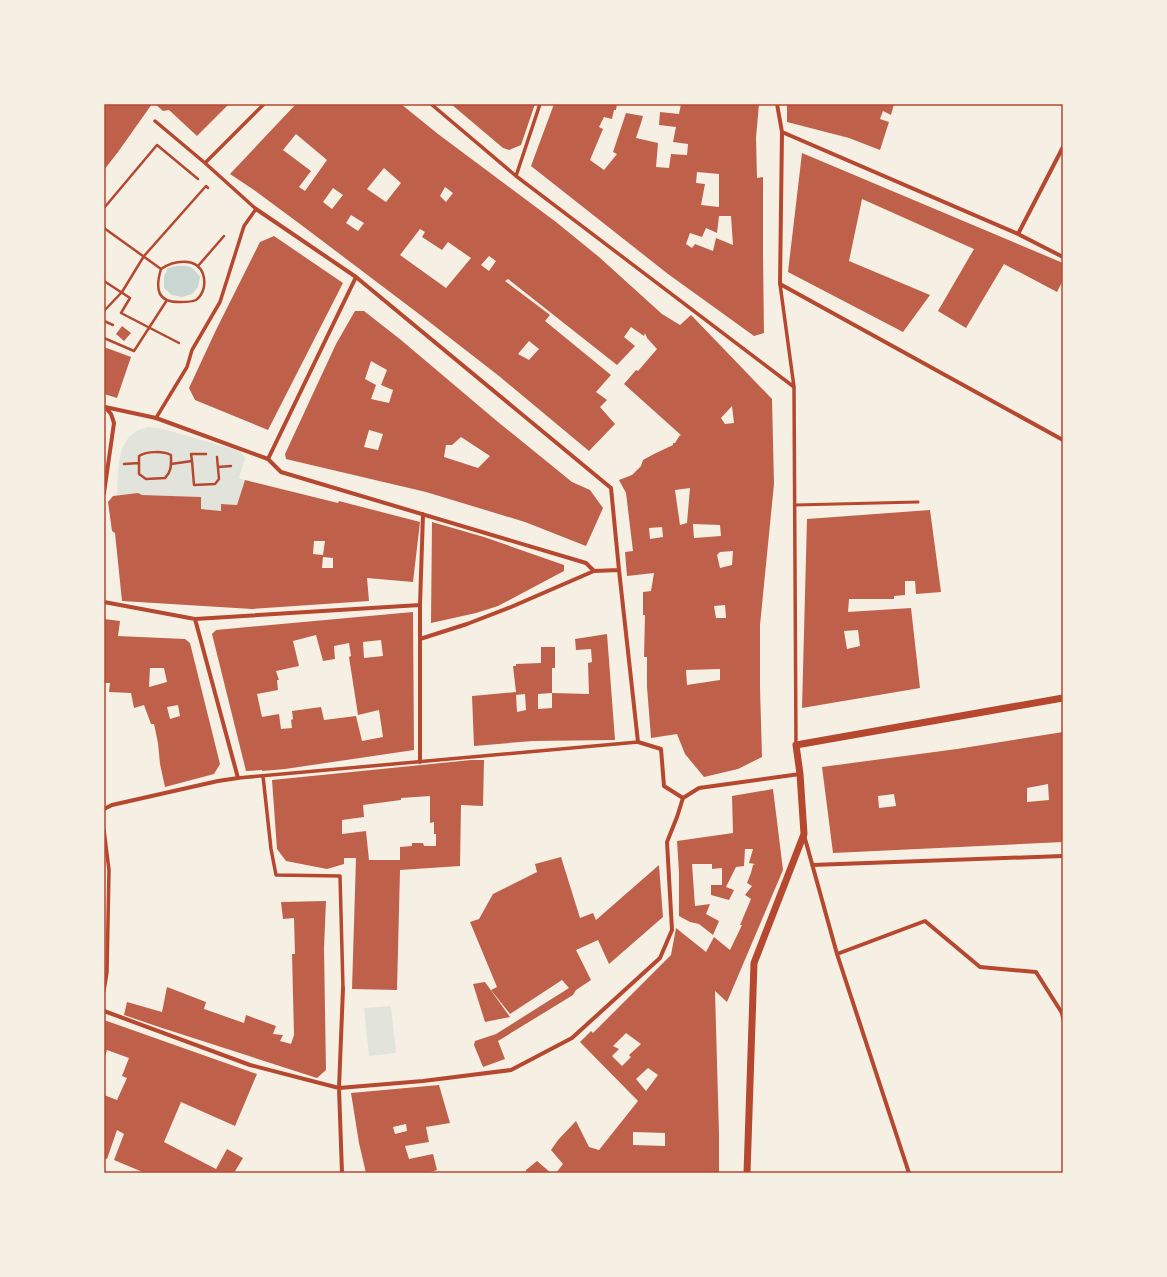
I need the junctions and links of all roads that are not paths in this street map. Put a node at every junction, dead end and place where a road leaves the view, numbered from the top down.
1 (264, 104) edge
2 (431, 104) edge
3 (540, 104) edge
4 (777, 104) edge
5 (155, 122) dead end
6 (782, 132) junction
7 (1063, 147) edge
8 (205, 163) junction
9 (516, 176) junction
10 (256, 209) junction
11 (1018, 234) junction
12 (1063, 257) edge
13 (356, 277) junction
14 (780, 284) junction
15 (794, 387) junction
16 (105, 407) edge
17 (156, 418) junction
18 (1063, 440) edge
19 (268, 459) junction
20 (104, 493) edge
21 (918, 502) dead end
22 (795, 505) junction
23 (423, 514) junction
24 (619, 570) junction
25 (594, 571) junction
26 (104, 602) edge
27 (420, 605) junction
28 (195, 620) junction
29 (420, 639) junction
30 (1063, 698) edge
31 (638, 742) junction
32 (796, 745) junction
33 (420, 762) junction
34 (800, 774) junction
35 (263, 776) junction
36 (238, 778) junction
37 (683, 798) junction
38 (104, 809) edge
39 (104, 830) edge
40 (804, 834) junction
41 (1063, 856) edge
42 (812, 865) junction
43 (837, 954) junction
44 (343, 988) joint
45 (104, 991) edge
46 (104, 1011) edge
47 (1063, 1018) edge
48 (339, 1088) junction
49 (342, 1173) edge
50 (747, 1173) edge
51 (909, 1173) edge

1 - 8 street
2 - 9 street
3 - 9 street
4 - 6 street
5 - 8 street
6 - 11 street
6 - 14 street
7 - 11 street
8 - 10 street
9 - 15 street
10 - 13 street
10 - 17 street
11 - 12 street
13 - 19 street
13 - 24 street
14 - 15 street
14 - 18 street
15 - 22 street
16 - 17 street
16 - 20 street
17 - 19 street
19 - 23 street
21 - 22 lane
22 - 32 street
23 - 25 street
23 - 27 street
24 - 25 street
24 - 31 street
25 - 29 street
26 - 28 street
27 - 28 street
27 - 29 street
28 - 36 street
29 - 33 street
30 - 32 street
31 - 33 street
31 - 37 street
32 - 34 street
33 - 35 street
34 - 37 street
34 - 40 street
35 - 36 street
35 - 44 street
36 - 38 street
37 - 48 street
39 - 45 street
40 - 42 street
40 - 50 street
41 - 42 street
42 - 43 street
43 - 47 street
43 - 51 street
44 - 48 street
46 - 48 street
48 - 49 street

